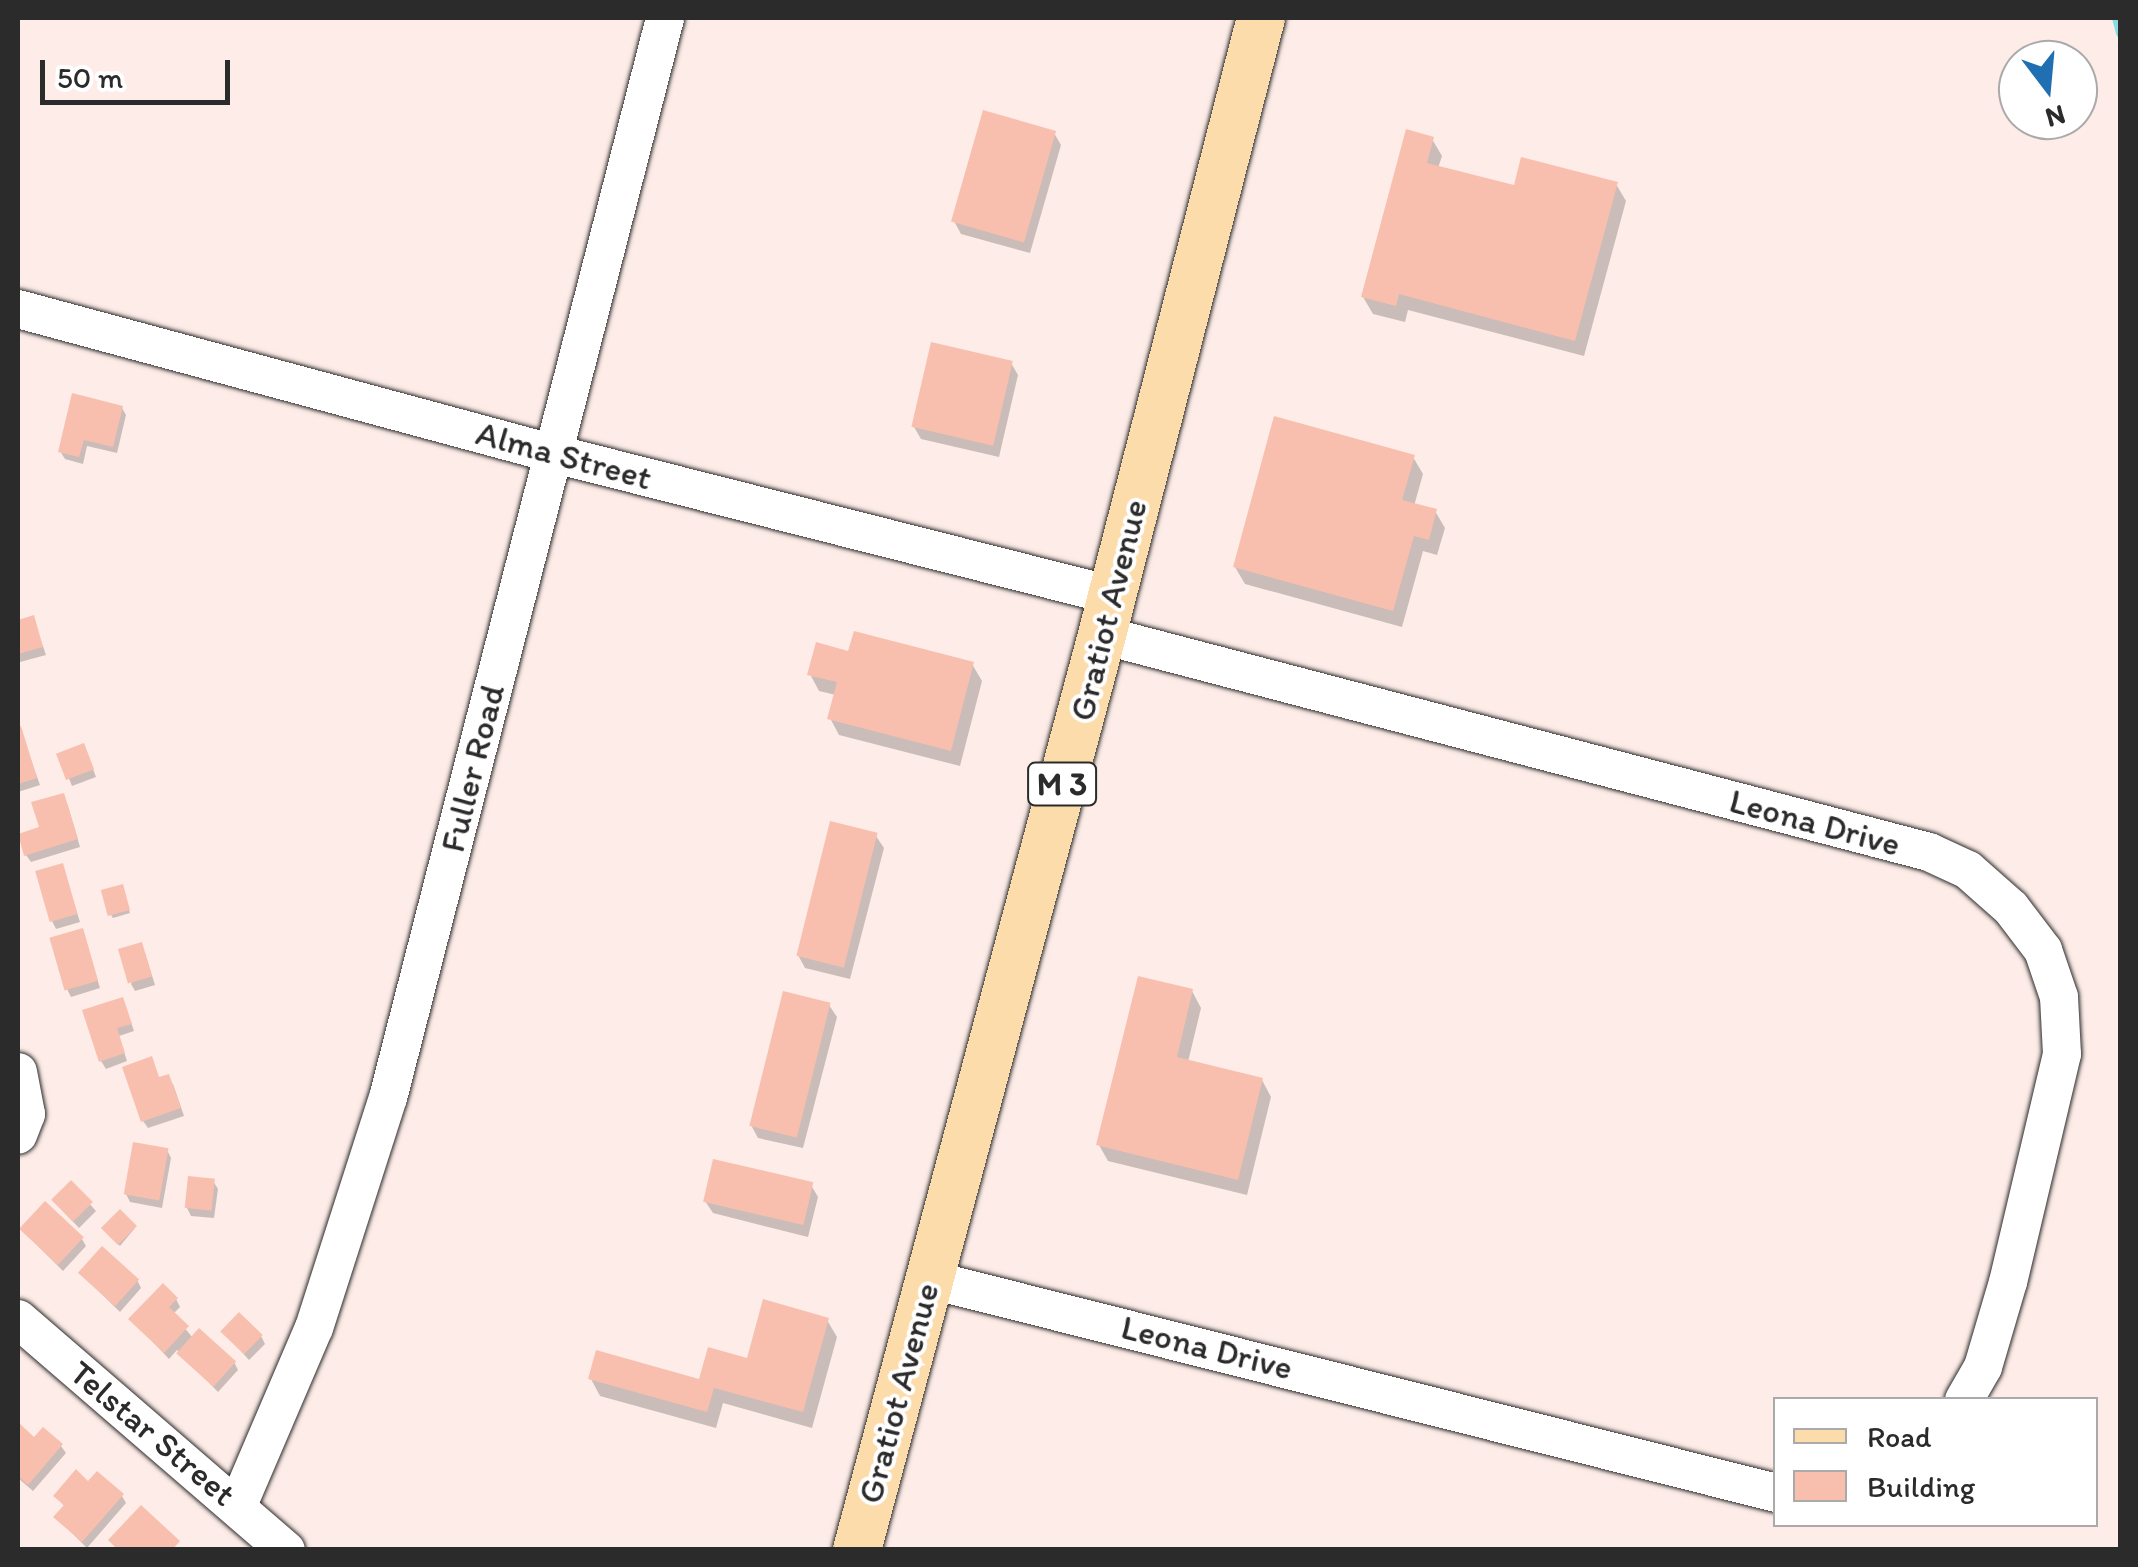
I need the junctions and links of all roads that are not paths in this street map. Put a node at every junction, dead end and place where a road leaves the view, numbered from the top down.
1 (665, 18) edge
2 (1261, 18) edge
3 (18, 309) edge
4 (551, 452) junction
5 (1107, 615) junction
6 (18, 1072) edge
7 (18, 1135) edge
8 (928, 1279) junction
9 (18, 1319) edge
10 (1966, 1397) edge
11 (1773, 1492) edge
12 (238, 1505) junction
13 (286, 1550) edge
14 (857, 1550) edge

1 - 4 street, Fuller Road
2 - 5 main road, Gratiot Avenue / M 3
3 - 4 street, Alma Street
4 - 5 street, Alma Street
4 - 12 street, Fuller Road
5 - 8 main road, Gratiot Avenue / M 3
5 - 10 street, Leona Drive
6 - 7 street
8 - 11 street, Leona Drive
8 - 14 main road, Gratiot Avenue / M 3
9 - 12 street, Telstar Street
12 - 13 street, Telstar Street

